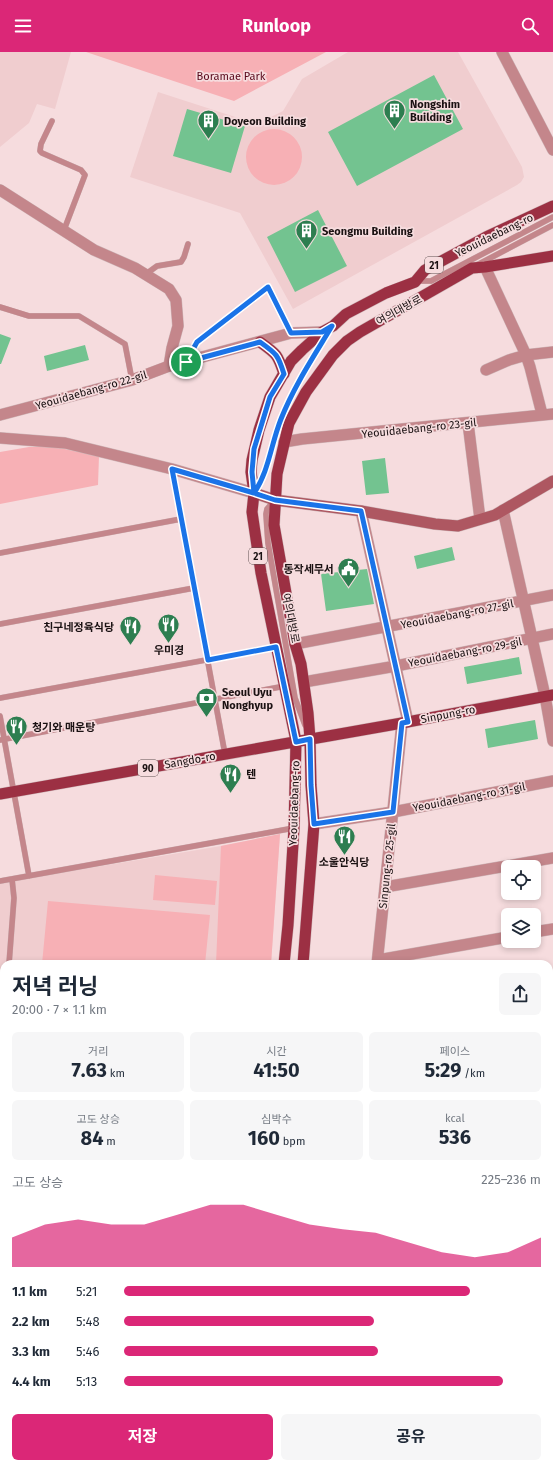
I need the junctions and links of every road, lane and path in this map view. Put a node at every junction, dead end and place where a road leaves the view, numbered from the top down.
1 (502, 52) edge
2 (52, 121) dead end
3 (553, 150) edge
4 (0, 190) edge
5 (553, 206) edge
6 (553, 217) edge
7 (553, 225) edge
8 (64, 230) junction
9 (188, 244) dead end
10 (553, 256) edge
11 (485, 267) junction
12 (472, 268) junction
13 (146, 274) junction
14 (415, 282) junction
15 (0, 307) edge
16 (332, 326) junction
17 (322, 332) junction
18 (291, 333) junction
19 (260, 342) junction
20 (553, 352) edge
21 (526, 355) junction
22 (186, 362) junction
23 (169, 366) junction
24 (486, 370) dead end
25 (284, 374) junction
26 (132, 380) junction
27 (542, 414) junction
28 (553, 414) edge
29 (0, 415) edge
30 (468, 423) junction
31 (0, 438) edge
32 (284, 442) junction
33 (172, 469) junction
34 (553, 481) edge
35 (254, 493) junction
36 (275, 500) junction
37 (503, 510) junction
38 (361, 511) junction
39 (182, 519) junction
40 (480, 519) junction
41 (0, 552) edge
42 (194, 588) junction
43 (553, 595) edge
44 (524, 601) junction
45 (0, 624) edge
46 (387, 627) junction
47 (553, 634) edge
48 (532, 638) junction
49 (296, 644) junction
50 (276, 647) junction
51 (208, 660) junction
52 (396, 666) junction
53 (304, 682) junction
54 (285, 686) junction
55 (549, 695) edge
56 (0, 698) edge
57 (215, 700) junction
58 (0, 716) edge
59 (405, 722) junction
60 (2, 739) edge
61 (310, 739) junction
62 (553, 741) edge
63 (296, 742) junction
64 (225, 754) junction
65 (553, 781) edge
66 (14, 792) junction
67 (0, 794) edge
68 (393, 812) junction
69 (314, 824) junction
70 (294, 828) junction
71 (553, 858) edge
72 (29, 876) junction
73 (12, 879) junction
74 (0, 881) edge
75 (385, 887) junction
76 (553, 929) edge
77 (541, 931) edge
78 (501, 938) edge
79 (9, 960) edge
80 (284, 960) edge
81 (303, 960) edge
82 (377, 960) edge
83 (387, 960) edge

1 - 3 street
2 - 8 lane
4 - 8 street
5 - 14 main road, Yeouidaebang-ro / 21
6 - 14 lane
7 - 12 lane
8 - 13 street
9 - 13 lane
10 - 11 main road, Yeouidaebang-ro
11 - 12 main road, Yeouidaebang-ro
11 - 21 street
12 - 32 main road, 여의대방로
13 - 23 street
14 - 16 main road, Yeouidaebang-ro / 21
15 - 26 lane
16 - 17 main road, Yeouidaebang-ro / 21
16 - 35 lane
17 - 18 street, Yeouidaebang-ro 22-gil
17 - 25 main road, Yeouidaebang-ro / 21
18 - 19 street, Yeouidaebang-ro 22-gil
18 - 22 lane
19 - 22 street, Yeouidaebang-ro 22-gil
19 - 25 main road
20 - 21 street
21 - 24 street
21 - 27 street
22 - 23 street, Yeouidaebang-ro 22-gil
23 - 26 street, Yeouidaebang-ro 22-gil
25 - 35 main road, Yeouidaebang-ro / 21
26 - 29 street, Yeouidaebang-ro 22-gil
27 - 28 street, Yeouidaebang-ro 23-gil
27 - 30 street, Yeouidaebang-ro 23-gil
30 - 32 street, Yeouidaebang-ro 23-gil
30 - 40 street
31 - 33 street
32 - 36 main road, 여의대방로
33 - 35 street
33 - 39 lane
34 - 37 main road
35 - 36 main road
35 - 50 main road, Yeouidaebang-ro / 21
36 - 38 main road
36 - 49 main road, 여의대방로
36 - 61 lane
37 - 40 main road
37 - 44 street
38 - 40 main road
38 - 46 street, Sinpung-ro 25-gil
39 - 41 lane
39 - 42 lane
42 - 45 lane
42 - 51 lane
43 - 44 street, Yeouidaebang-ro 27-gil
44 - 46 street, Yeouidaebang-ro 27-gil
44 - 48 street
46 - 49 street, Yeouidaebang-ro 27-gil
46 - 52 street, Sinpung-ro 25-gil
47 - 48 street, Yeouidaebang-ro 29-gil
48 - 52 street, Yeouidaebang-ro 29-gil
48 - 55 street
49 - 53 main road, 여의대방로
50 - 51 lane
50 - 54 main road, Yeouidaebang-ro / 21
51 - 56 lane
51 - 57 lane
52 - 53 street, Yeouidaebang-ro 29-gil
52 - 59 street, Sinpung-ro 25-gil
53 - 61 main road, 여의대방로
54 - 57 lane
54 - 63 main road, Yeouidaebang-ro / 21
55 - 59 main road, Sinpung-ro / 90
55 - 62 street
57 - 60 lane
57 - 64 lane
58 - 60 lane
59 - 61 main road, Sinpung-ro / 90
59 - 68 street, Sinpung-ro 25-gil
60 - 66 lane
61 - 63 main road, Sinpung-ro / 90
61 - 69 main road, 여의대방로
63 - 64 main road, Sangdo-ro / 90
63 - 70 main road, Yeouidaebang-ro / 21
64 - 66 main road, Sangdo-ro / 90
65 - 68 street, Yeouidaebang-ro 31-gil
66 - 67 main road, Sangdo-ro / 90
66 - 72 lane
68 - 69 street, Yeouidaebang-ro 31-gil
68 - 75 street, Sinpung-ro 25-gil
69 - 81 main road, 여의대방로
70 - 72 lane
70 - 80 main road, Yeouidaebang-ro / 21
71 - 75 street
72 - 73 lane
73 - 74 lane
73 - 79 lane
75 - 82 street, Sinpung-ro 25-gil
76 - 77 street
78 - 83 street, Sinpung-ro 25-gil

